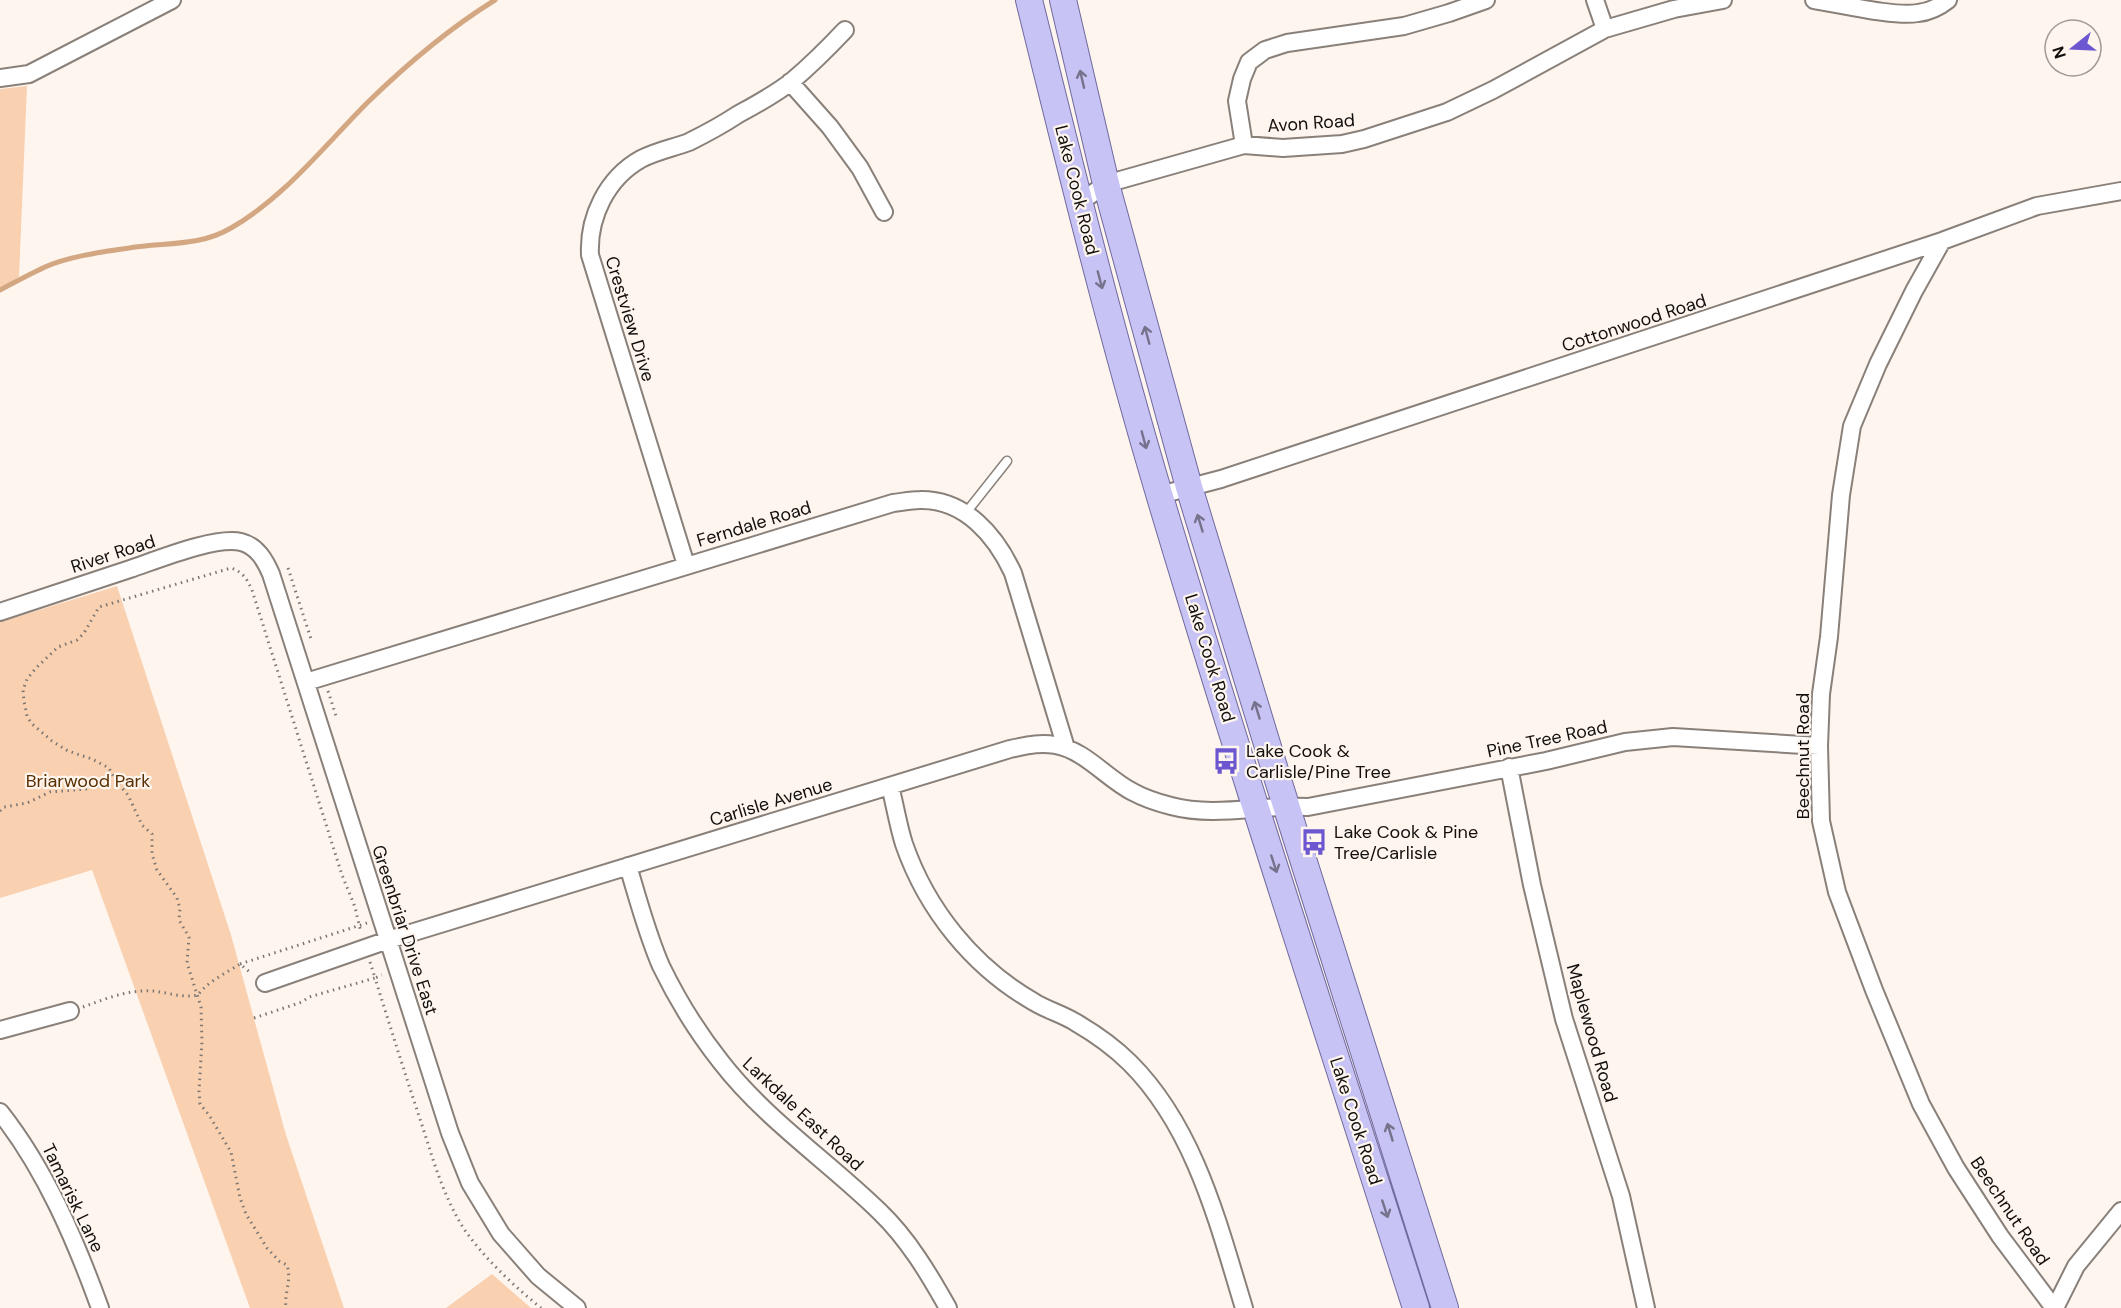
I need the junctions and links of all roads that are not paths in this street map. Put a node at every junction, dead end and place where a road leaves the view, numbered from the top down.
1 (172, 0) edge
2 (1029, 0) edge
3 (1063, 0) edge
4 (1486, 0) edge
5 (1595, 0) edge
6 (1723, 0) edge
7 (1814, 0) edge
8 (1948, 0) edge
9 (1605, 29) junction
10 (845, 30) dead end
11 (0, 78) edge
12 (790, 82) junction
13 (1245, 145) junction
14 (1106, 184) junction
15 (2121, 191) edge
16 (1079, 204) junction
17 (884, 212) dead end
18 (1942, 242) junction
19 (1007, 461) dead end
20 (1189, 487) junction
21 (1160, 495) junction
22 (964, 514) junction
23 (241, 542) joint
24 (686, 565) junction
25 (0, 612) edge
26 (306, 682) junction
27 (1819, 746) junction
28 (1066, 748) junction
29 (1509, 767) junction
30 (890, 786) junction
31 (1286, 806) junction
32 (1256, 808) junction
33 (628, 866) junction
34 (388, 940) junction
35 (265, 983) road end
36 (70, 1011) road end
37 (0, 1030) edge
38 (0, 1112) edge
39 (2121, 1211) edge
40 (100, 1308) edge
41 (577, 1308) edge
42 (948, 1308) edge
43 (1244, 1308) edge
44 (1416, 1308) edge
45 (1445, 1308) edge
46 (1646, 1308) edge
47 (2055, 1308) edge

1 - 11 street
2 - 16 main road, Lake Cook Road
14 -> 3 main road, Lake Cook Road
4 - 13 street
5 - 9 street
6 - 9 street, Avon Road
7 - 8 street
9 - 13 street, Avon Road
10 - 12 street, Crestview Drive
12 - 17 street
12 - 24 street, Crestview Drive
13 - 14 street, Avon Road
14 - 16 street, Avon Road
20 -> 14 main road, Lake Cook Road
15 - 18 street, Cottonwood Road
16 -> 21 main road, Lake Cook Road
18 - 20 street, Cottonwood Road
18 - 27 street, Beechnut Road
19 - 22 lane
20 - 21 street, Cottonwood Road
31 -> 20 main road, Lake Cook Road
21 - 32 main road, Lake Cook Road
22 - 24 street, Ferndale Road
22 - 28 street, Ferndale Road
23 - 25 street, River Road
23 - 26 street, Greenbriar Drive East
24 - 26 street, Ferndale Road
26 - 34 street, Greenbriar Drive East
27 - 29 street, Pine Tree Road
27 - 47 street, Beechnut Road
28 - 30 street, Carlisle Avenue
28 - 32 street, Carlisle Avenue
29 - 31 street, Pine Tree Road
29 - 46 street, Maplewood Road
30 - 33 street, Carlisle Avenue
30 - 43 street
31 - 32 street, Carlisle Avenue
45 -> 31 main road, Lake Cook Road
32 -> 44 main road, Lake Cook Road
33 - 34 street, Carlisle Avenue
33 - 42 street, Larkdale East Road
34 - 35 street, Carlisle Avenue
34 - 41 street, Greenbriar Drive East
36 - 37 street
38 - 40 street, Tamarisk Lane
39 - 47 street

